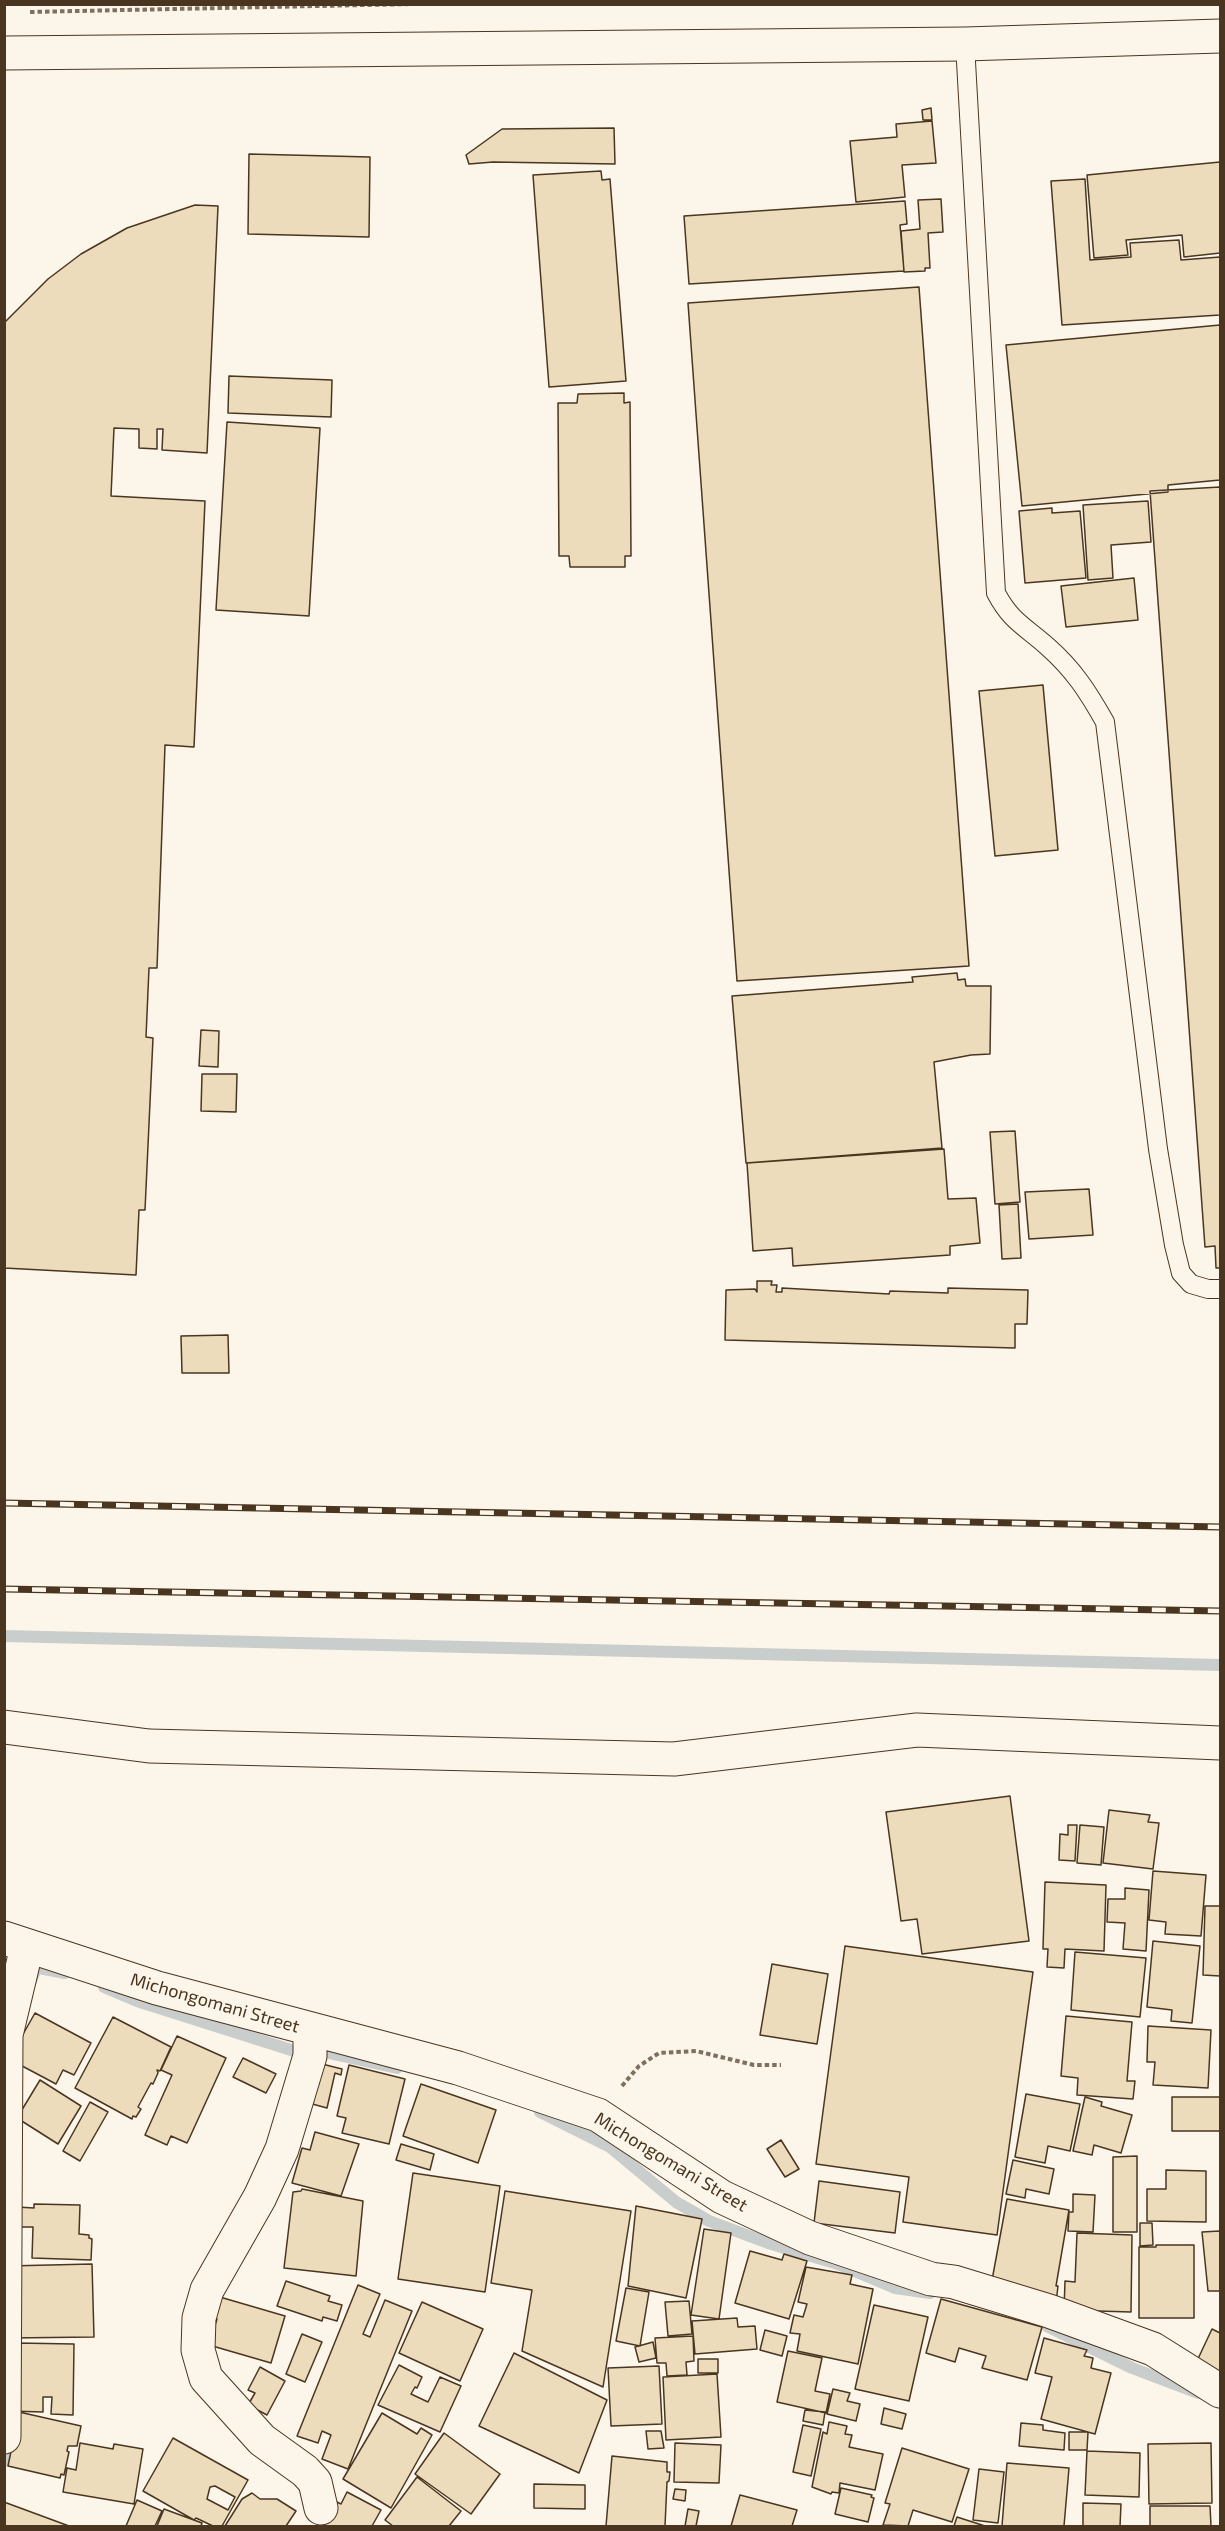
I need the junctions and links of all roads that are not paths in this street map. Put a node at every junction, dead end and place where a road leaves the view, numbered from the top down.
1 (1221, 36) edge
2 (965, 45) junction
3 (4, 53) edge
4 (1221, 1288) edge
5 (4, 1727) edge
6 (1221, 1743) edge
7 (16, 1942) edge
8 (310, 2030) junction
9 (1221, 2391) edge
10 (4, 2437) edge
11 (321, 2508) dead end

1 - 2 street
2 - 3 street
2 - 4 lane
5 - 6 street
7 - 8 street, Michongomani Street
7 - 10 street
8 - 9 street, Michongomani Street
8 - 11 street

